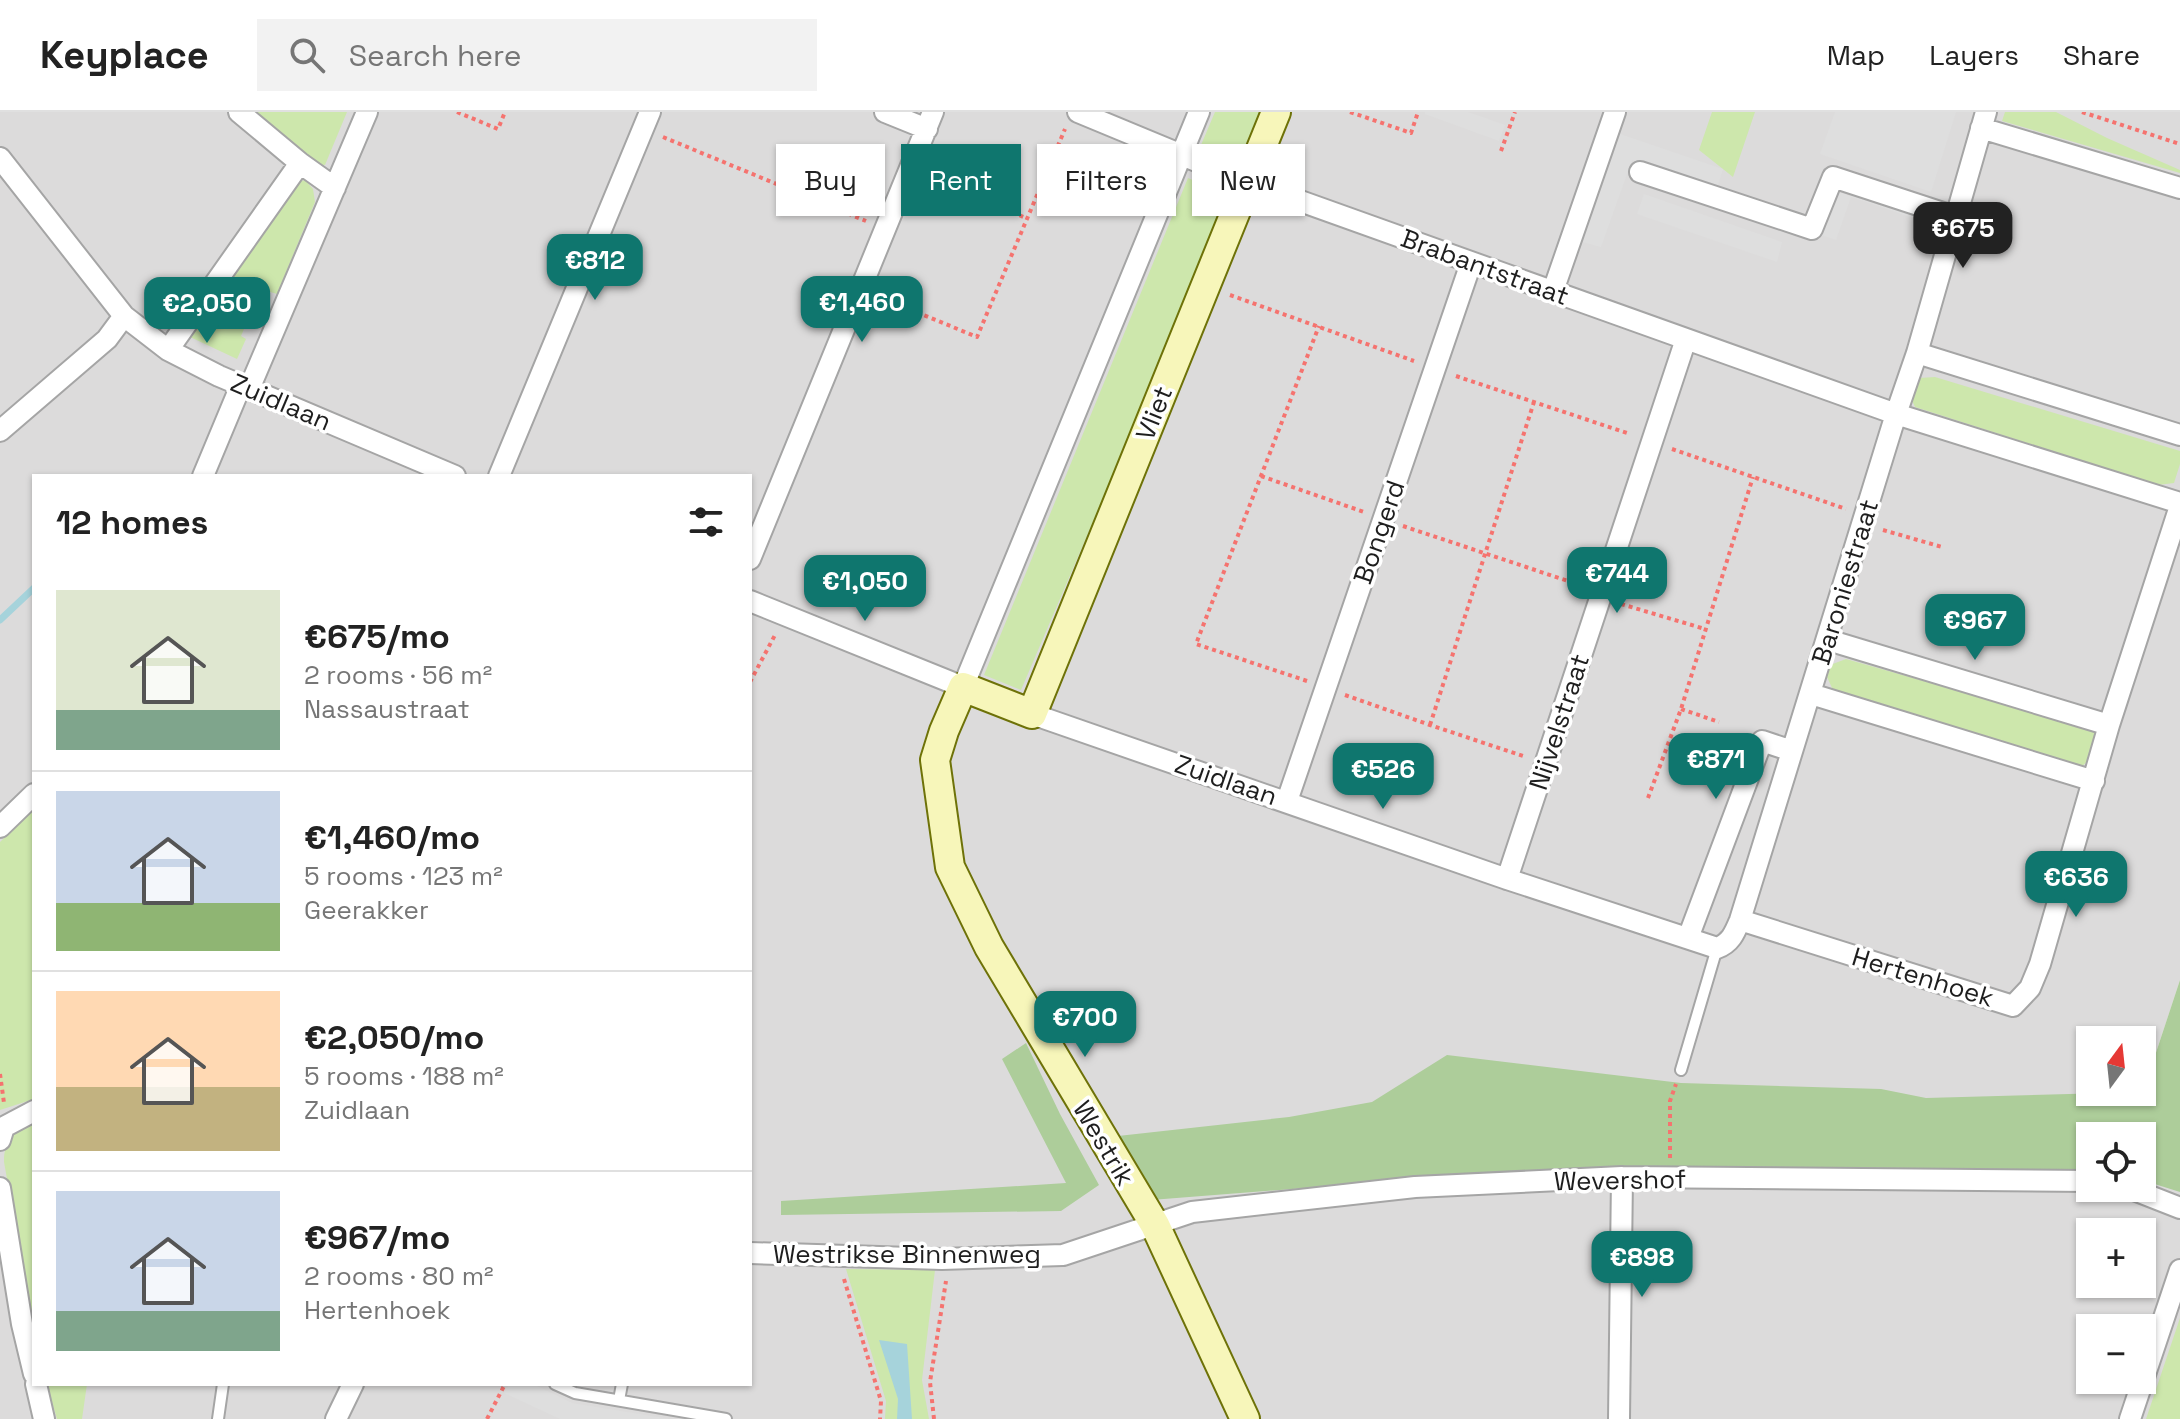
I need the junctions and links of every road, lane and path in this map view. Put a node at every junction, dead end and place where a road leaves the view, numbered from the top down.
1 (239, 112) edge
2 (367, 112) edge
3 (457, 112) edge
4 (505, 112) edge
5 (885, 112) edge
6 (1199, 112) edge
7 (1276, 112) edge
8 (1350, 112) edge
9 (1418, 112) edge
10 (1515, 112) edge
11 (1615, 112) edge
12 (2082, 112) edge
13 (1072, 119) edge
14 (646, 120) edge
15 (1984, 120) edge
16 (930, 121) edge
17 (921, 144) edge
18 (1263, 144) edge
19 (2180, 144) edge
20 (1501, 151) dead end
21 (1181, 155) junction
22 (0, 158) edge
23 (1192, 160) edge
24 (300, 163) junction
25 (1640, 172) dead end
26 (335, 188) junction
27 (2180, 188) edge
28 (901, 192) edge
29 (1305, 203) edge
30 (1020, 216) edge
31 (1234, 216) edge
32 (1955, 217) junction
33 (1027, 219) junction
34 (886, 229) junction
35 (1471, 263) junction
36 (1206, 287) junction
37 (861, 290) junction
38 (1553, 291) junction
39 (124, 316) junction
40 (1319, 326) junction
41 (1686, 339) junction
42 (168, 350) junction
43 (1917, 353) junction
44 (1435, 369) junction
45 (245, 387) junction
46 (1534, 402) junction
47 (1896, 414) junction
48 (0, 431) edge
49 (2180, 435) edge
50 (1651, 441) junction
51 (204, 474) edge
52 (450, 474) edge
53 (500, 474) edge
54 (1261, 476) junction
55 (1753, 477) junction
56 (2180, 505) edge
57 (1383, 519) junction
58 (1865, 520) junction
59 (1942, 547) dead end
60 (1485, 553) junction
61 (752, 554) edge
62 (1601, 595) junction
63 (752, 602) edge
64 (785, 615) junction
65 (1705, 629) junction
66 (1828, 640) junction
67 (752, 678) edge
68 (963, 687) junction
69 (1326, 687) junction
70 (1811, 694) junction
71 (1681, 709) junction
72 (1032, 714) junction
73 (1719, 722) dead end
74 (1430, 725) junction
75 (2109, 725) junction
76 (1792, 751) junction
77 (1545, 763) junction
78 (2094, 781) junction
79 (32, 796) edge
80 (1648, 798) dead end
81 (1287, 801) junction
82 (0, 827) edge
83 (1507, 879) junction
84 (1740, 920) junction
85 (1688, 938) junction
86 (1717, 948) junction
87 (1681, 1070) joint
88 (32, 1112) edge
89 (0, 1140) edge
90 (1622, 1177) junction
91 (1670, 1178) junction
92 (2076, 1181) edge
93 (0, 1188) edge
94 (2156, 1199) edge
95 (2180, 1208) edge
96 (1155, 1225) junction
97 (752, 1253) edge
98 (837, 1256) junction
99 (950, 1259) junction
100 (2180, 1270) edge
101 (32, 1366) edge
102 (36, 1386) edge
103 (223, 1386) edge
104 (352, 1386) edge
105 (504, 1386) edge
106 (559, 1386) edge
107 (622, 1386) edge
108 (619, 1400) junction
109 (44, 1419) edge
110 (218, 1419) edge
111 (336, 1419) edge
112 (487, 1419) edge
113 (726, 1419) edge
114 (880, 1419) edge
115 (934, 1419) edge
116 (1245, 1419) edge
117 (1619, 1419) edge
118 (2130, 1419) edge

1 - 24 street
2 - 26 street
3 - 4 path
5 - 16 street
6 - 21 street
7 - 18 street, Vliet
8 - 9 path
10 - 20 path
11 - 38 street
12 - 19 path
13 - 21 street, Brabantstraat
13 - 33 path
14 - 34 path
14 - 53 street
15 - 27 street
15 - 32 street, Baroniestraat
16 - 17 street
21 - 23 street, Brabantstraat
21 - 68 street
22 - 39 street, Zuidlaan
24 - 26 street
24 - 42 street
25 - 32 street
26 - 45 street
28 - 34 street
29 - 35 street, Brabantstraat
30 - 33 path
31 - 36 street, Vliet
32 - 43 street, Baroniestraat
33 - 37 path
34 - 37 street
35 - 38 street, Brabantstraat
35 - 44 street, Bongerd
36 - 40 path
36 - 72 street, Vliet
37 - 61 street
38 - 41 street, Brabantstraat
39 - 42 street, Zuidlaan
39 - 48 street
40 - 44 path
40 - 54 path
41 - 47 street, Brabantstraat
41 - 50 street, Nijvelstraat
42 - 45 street, Zuidlaan
43 - 47 street, Baroniestraat
43 - 49 street
44 - 46 path
44 - 57 street, Bongerd
45 - 51 street
45 - 52 street, Zuidlaan
46 - 50 path
46 - 60 path
47 - 56 street, Hertenhoek
47 - 58 street, Baroniestraat
50 - 55 path
50 - 62 street, Nijvelstraat
54 - 57 path
54 - 69 path
55 - 58 path
55 - 65 path
56 - 75 street, Hertenhoek
57 - 60 path
57 - 69 street, Bongerd
58 - 59 path
58 - 66 street, Baroniestraat
60 - 62 path
60 - 74 path
62 - 65 path
62 - 77 street, Nijvelstraat
63 - 64 street, Zuidlaan
64 - 67 path
64 - 68 street, Zuidlaan
65 - 71 path
66 - 70 street, Baroniestraat
66 - 75 street
68 - 72 street, Zuidlaan
68 - 96 street, Westrik
69 - 74 path
69 - 81 street, Bongerd
70 - 76 street, Baroniestraat
70 - 78 street
71 - 73 path
71 - 80 path
72 - 81 street, Zuidlaan
74 - 77 path
75 - 78 street, Hertenhoek
76 - 84 street, Baroniestraat
76 - 85 street
77 - 83 street, Nijvelstraat
78 - 84 street, Hertenhoek
79 - 82 street
81 - 83 street, Zuidlaan
83 - 85 street, Zuidlaan
84 - 86 street
85 - 86 street, Zuidlaan
86 - 87 lane
87 - 91 path
88 - 89 street
90 - 91 street, Wevershof
90 - 96 street, Wevershof
90 - 117 street
91 - 92 street, Wevershof
93 - 101 street
94 - 95 street
96 - 99 street, Westrikse Binnenweg
96 - 116 street, Westrik
97 - 98 street, Westrikse Binnenweg
98 - 99 street, Westrikse Binnenweg
98 - 114 path
99 - 115 path
100 - 118 street
102 - 109 street
103 - 110 lane
104 - 111 street
105 - 112 path
106 - 108 lane
107 - 108 lane
108 - 113 lane

